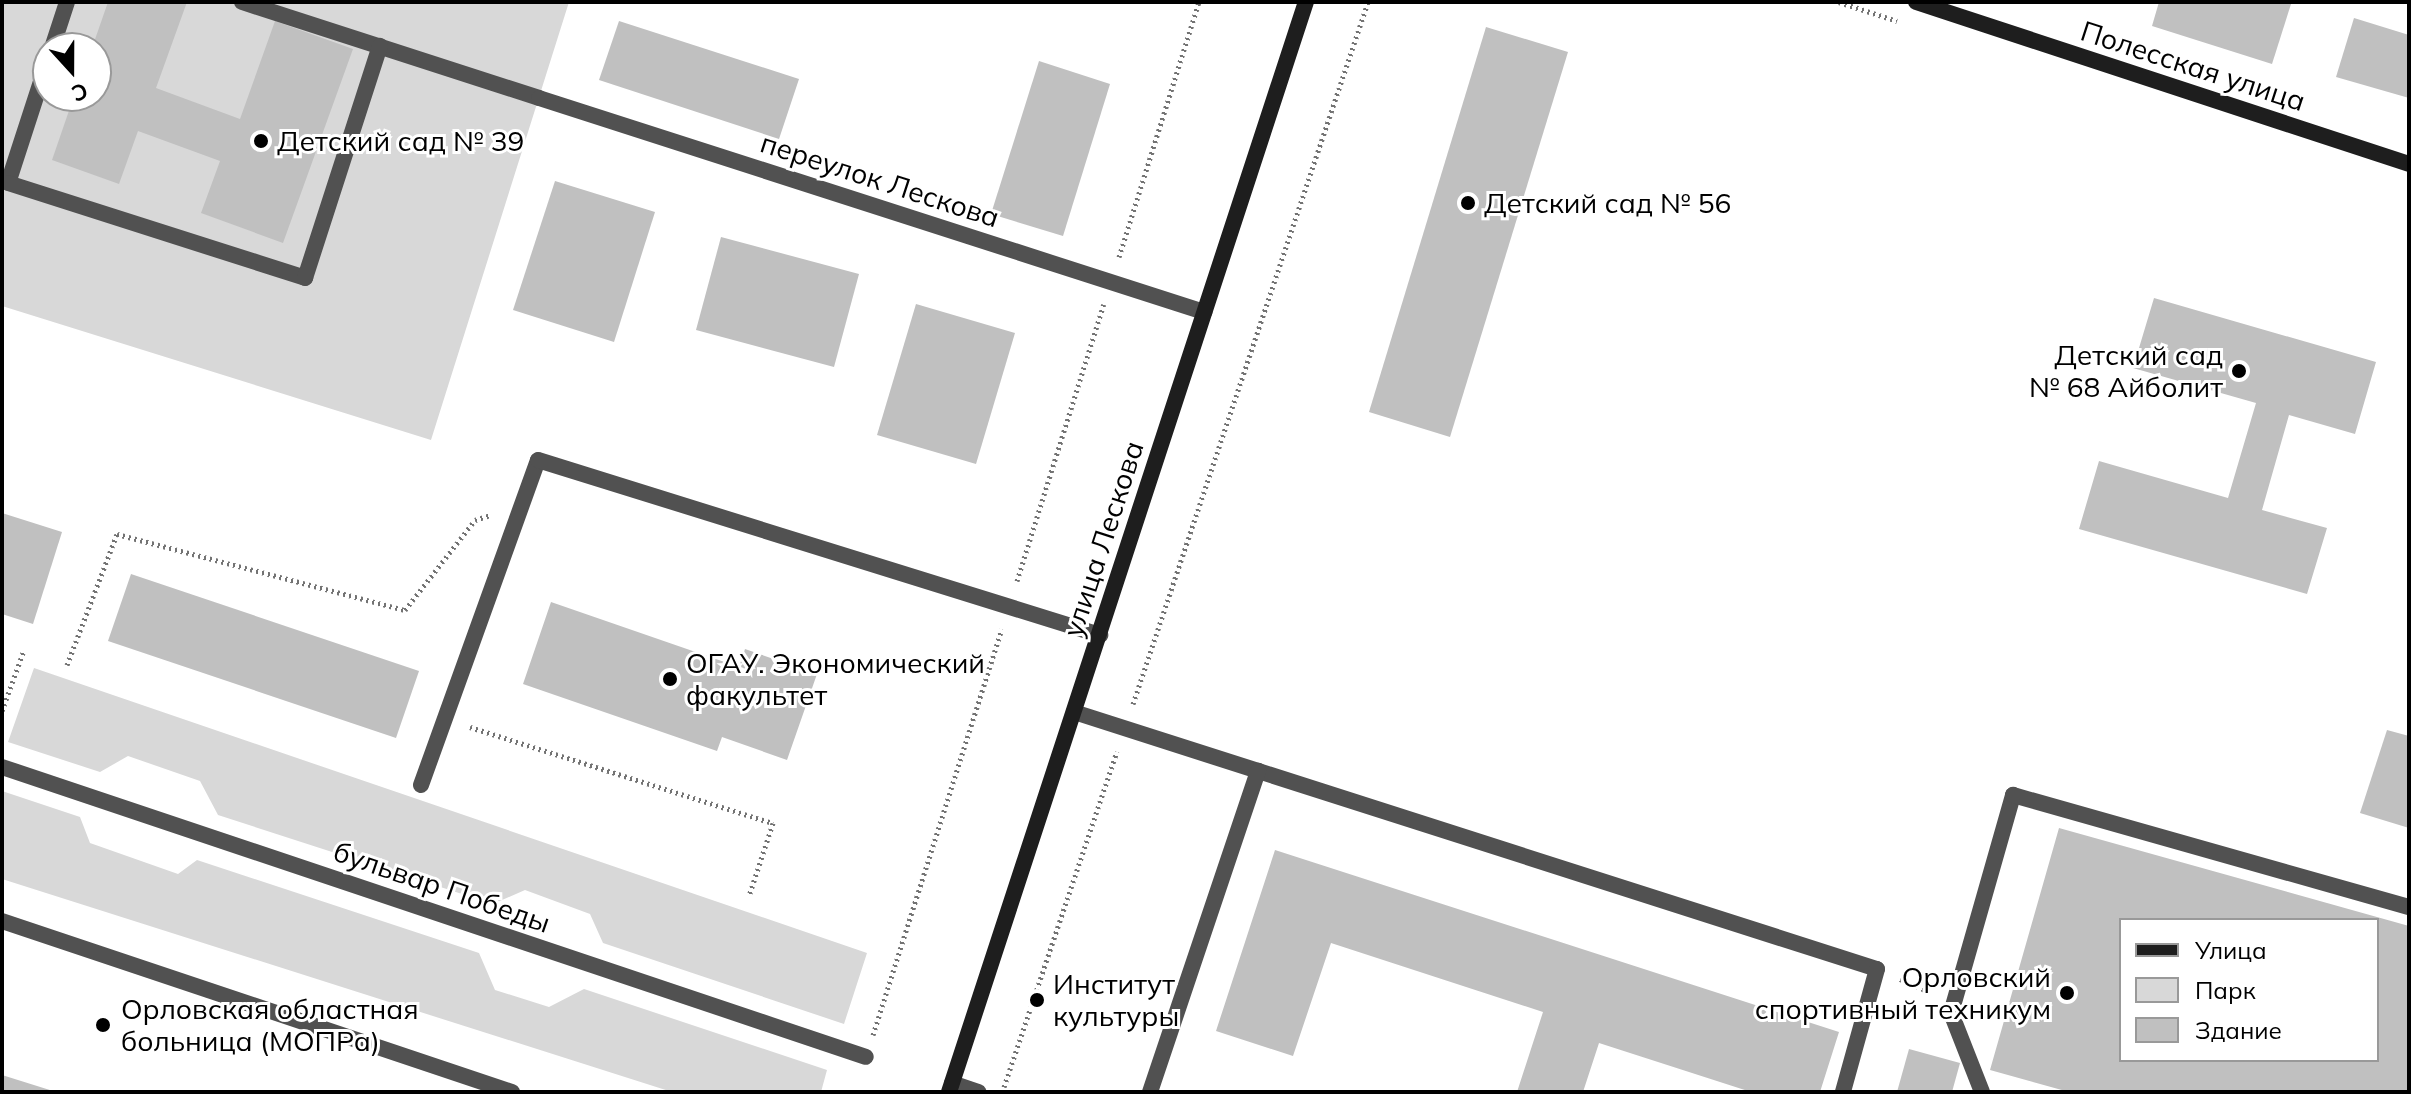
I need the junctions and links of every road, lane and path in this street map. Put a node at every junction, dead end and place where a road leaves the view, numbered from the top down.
1 (67, 2) edge
2 (242, 2) edge
3 (1199, 2) edge
4 (1306, 2) edge
5 (1368, 2) edge
6 (1916, 2) edge
7 (57, 32) edge
8 (380, 46) junction
9 (32, 109) edge
10 (2409, 164) edge
11 (1111, 282) junction
12 (1204, 312) junction
13 (523, 505) junction
14 (1009, 607) junction
15 (1100, 635) junction
16 (24, 650) dead end
17 (67, 665) dead end
18 (2, 711) edge
19 (1074, 712) junction
20 (446, 719) junction
21 (1125, 728) junction
22 (2, 767) edge
23 (1258, 771) junction
24 (421, 785) dead end
25 (749, 896) dead end
26 (2409, 907) edge
27 (2, 921) edge
28 (1877, 969) junction
29 (1951, 1013) junction
30 (866, 1057) joint
31 (950, 1088) edge
32 (512, 1092) edge
33 (978, 1092) edge
34 (1002, 1092) edge
35 (1150, 1092) edge
36 (1843, 1092) edge
37 (1982, 1092) edge

1 - 7 street
2 - 8 street, переулок Лескова
3 - 11 path
4 - 12 main road, улица Лескова
5 - 21 path
6 - 10 main road, Полесская улица
8 - 9 street
8 - 11 street, переулок Лескова
11 - 12 street, переулок Лескова
11 - 14 path
12 - 15 main road, улица Лескова
13 - 14 street
13 - 17 path
13 - 20 street
14 - 15 street
14 - 30 path
15 - 19 main road, улица Лескова
16 - 18 path
19 - 21 street
19 - 31 main road, улица Лескова
20 - 24 street
20 - 25 path
21 - 23 street
21 - 34 path
22 - 30 street, бульвар Победы
23 - 28 street
23 - 35 street
26 - 29 street
27 - 32 street
28 - 29 path
28 - 36 street
29 - 37 street
31 - 33 street

